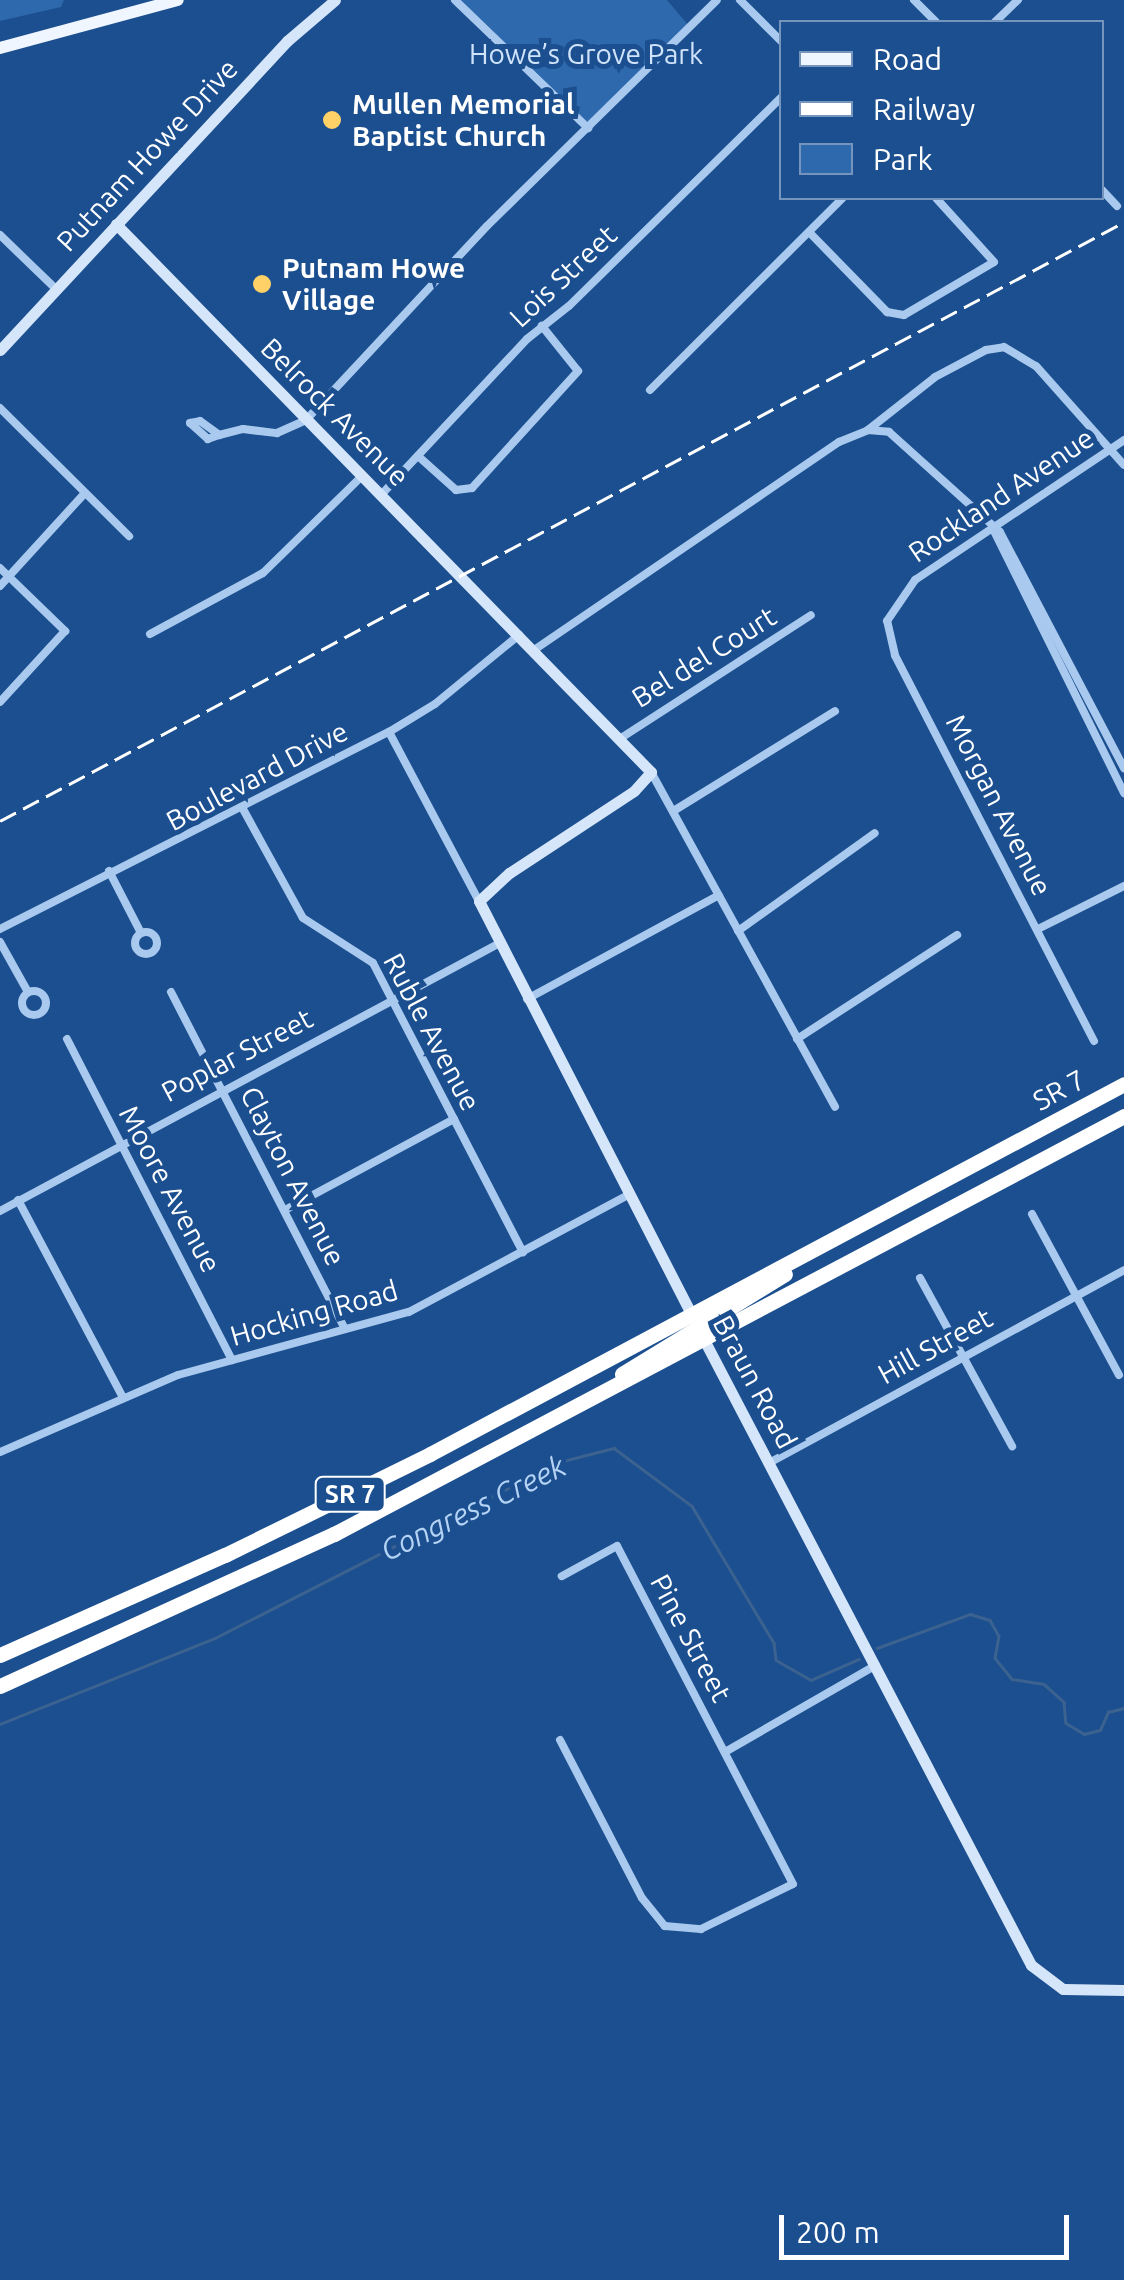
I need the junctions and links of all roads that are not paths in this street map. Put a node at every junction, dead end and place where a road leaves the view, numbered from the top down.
1 (178, 0) edge
2 (335, 0) edge
3 (455, 0) edge
4 (717, 0) edge
5 (740, 0) edge
6 (914, 0) edge
7 (934, 20) edge
8 (779, 39) edge
9 (0, 48) edge
10 (779, 100) edge
11 (588, 128) junction
12 (1104, 192) edge
13 (841, 200) edge
14 (938, 200) edge
15 (1117, 206) dead end
16 (116, 224) junction
17 (809, 232) junction
18 (0, 235) edge
19 (56, 289) junction
20 (542, 326) junction
21 (0, 350) edge
22 (650, 390) dead end
23 (0, 408) edge
24 (306, 420) junction
25 (868, 430) junction
26 (219, 435) dead end
27 (1124, 440) edge
28 (1114, 447) junction
29 (418, 456) junction
30 (1124, 466) edge
31 (362, 476) junction
32 (86, 494) junction
33 (382, 495) junction
34 (993, 529) junction
35 (129, 536) dead end
36 (0, 568) edge
37 (8, 576) junction
38 (0, 586) edge
39 (904, 589) joint
40 (811, 615) dead end
41 (150, 634) dead end
42 (518, 635) junction
43 (534, 650) junction
44 (0, 702) edge
45 (835, 711) dead end
46 (388, 732) junction
47 (622, 738) junction
48 (1124, 768) edge
49 (651, 772) junction
50 (1124, 793) edge
51 (244, 809) junction
52 (675, 810) junction
53 (875, 833) dead end
54 (108, 871) junction
55 (1124, 886) edge
56 (719, 895) junction
57 (479, 900) junction
58 (0, 929) edge
59 (1038, 929) junction
60 (738, 931) junction
61 (141, 933) dead end
62 (957, 935) dead end
63 (0, 942) edge
64 (498, 944) junction
65 (28, 992) dead end
66 (171, 992) dead end
67 (526, 999) junction
68 (393, 1000) junction
69 (67, 1039) dead end
70 (797, 1040) junction
71 (1094, 1041) dead end
72 (1124, 1084) edge
73 (224, 1090) junction
74 (834, 1106) dead end
75 (1124, 1116) edge
76 (454, 1119) junction
77 (122, 1144) junction
78 (630, 1194) junction
79 (18, 1200) junction
80 (0, 1210) edge
81 (285, 1210) junction
82 (1032, 1214) dead end
83 (523, 1252) junction
84 (1124, 1270) edge
85 (920, 1278) dead end
86 (1077, 1296) junction
87 (698, 1327) junction
88 (346, 1329) junction
89 (962, 1356) junction
90 (232, 1360) junction
91 (1120, 1375) dead end
92 (122, 1396) junction
93 (1012, 1446) dead end
94 (0, 1452) edge
95 (769, 1463) junction
96 (562, 1576) dead end
97 (0, 1655) edge
98 (876, 1665) junction
99 (0, 1686) edge
100 (560, 1740) dead end
101 (725, 1752) junction
102 (1124, 1990) edge

1 - 9 main road
2 - 16 street, Putnam Howe Drive
3 - 11 street
4 - 11 street
5 - 8 street
6 - 7 street
10 - 20 street, Lois Street
11 - 24 street
12 - 15 street
13 - 17 street
14 - 17 street
16 - 19 street, Putnam Howe Drive
16 - 24 street, Belrock Avenue
17 - 22 street
18 - 19 street
19 - 21 street, Putnam Howe Drive
20 - 29 street, Lois Street
20 - 29 street
23 - 32 street
24 - 26 street
24 - 31 street, Belrock Avenue
25 - 28 street
25 - 34 street
25 - 43 street
27 - 28 street, Rockland Avenue
28 - 30 street
28 - 34 street, Rockland Avenue
29 - 33 street, Lois Street
31 - 33 street, Belrock Avenue
31 - 41 street
32 - 35 street
32 - 37 street
33 - 42 street, Belrock Avenue
34 - 39 street, Rockland Avenue
34 - 48 street
34 - 50 street
36 - 37 street
37 - 38 street
37 - 44 street
39 - 59 street, Morgan Avenue
40 - 47 street, Bel del Court
42 - 43 street, Belrock Avenue
42 - 46 street, Boulevard Drive
43 - 47 street
45 - 52 street
46 - 51 street, Boulevard Drive
46 - 57 street, Braun Road
47 - 49 street
49 - 52 street
49 - 57 street
51 - 54 street, Boulevard Drive
51 - 68 street, Ruble Avenue
52 - 56 street
53 - 60 street
54 - 58 street, Boulevard Drive
54 - 61 street
55 - 59 street
56 - 60 street
56 - 67 street
57 - 64 street, Braun Road
59 - 71 street, Morgan Avenue
60 - 70 street
62 - 70 street
63 - 65 street
64 - 67 street, Braun Road
64 - 68 street, Poplar Street
66 - 73 street, Clayton Avenue
67 - 78 street, Braun Road
68 - 73 street, Poplar Street
68 - 76 street, Ruble Avenue
69 - 77 street, Moore Avenue
70 - 74 street
72 - 87 highway, SR 7 / SR 7
73 - 77 street, Poplar Street
73 - 81 street, Clayton Avenue
75 - 87 highway, SR 7 / SR 7
76 - 81 street
76 - 83 street, Ruble Avenue
77 - 79 street, Poplar Street
77 - 90 street, Moore Avenue
78 - 83 street, Hocking Road
78 - 87 street, Braun Road
79 - 80 street, Poplar Street
79 - 92 street
81 - 88 street, Clayton Avenue
82 - 86 street
83 - 88 street, Hocking Road
84 - 86 street, Hill Street
85 - 89 street
86 - 89 street, Hill Street
86 - 91 street
87 - 95 street, Braun Road
87 - 97 highway, SR 7 / SR 7
87 - 99 highway, SR 7 / SR 7
88 - 90 street, Hocking Road
89 - 93 street
89 - 95 street, Hill Street
90 - 92 street, Hocking Road
92 - 94 street, Hocking Road
95 - 98 street, Braun Road
96 - 101 street, Pine Street
98 - 101 street
98 - 102 street, Braun Road
100 - 101 street, Pine Street

